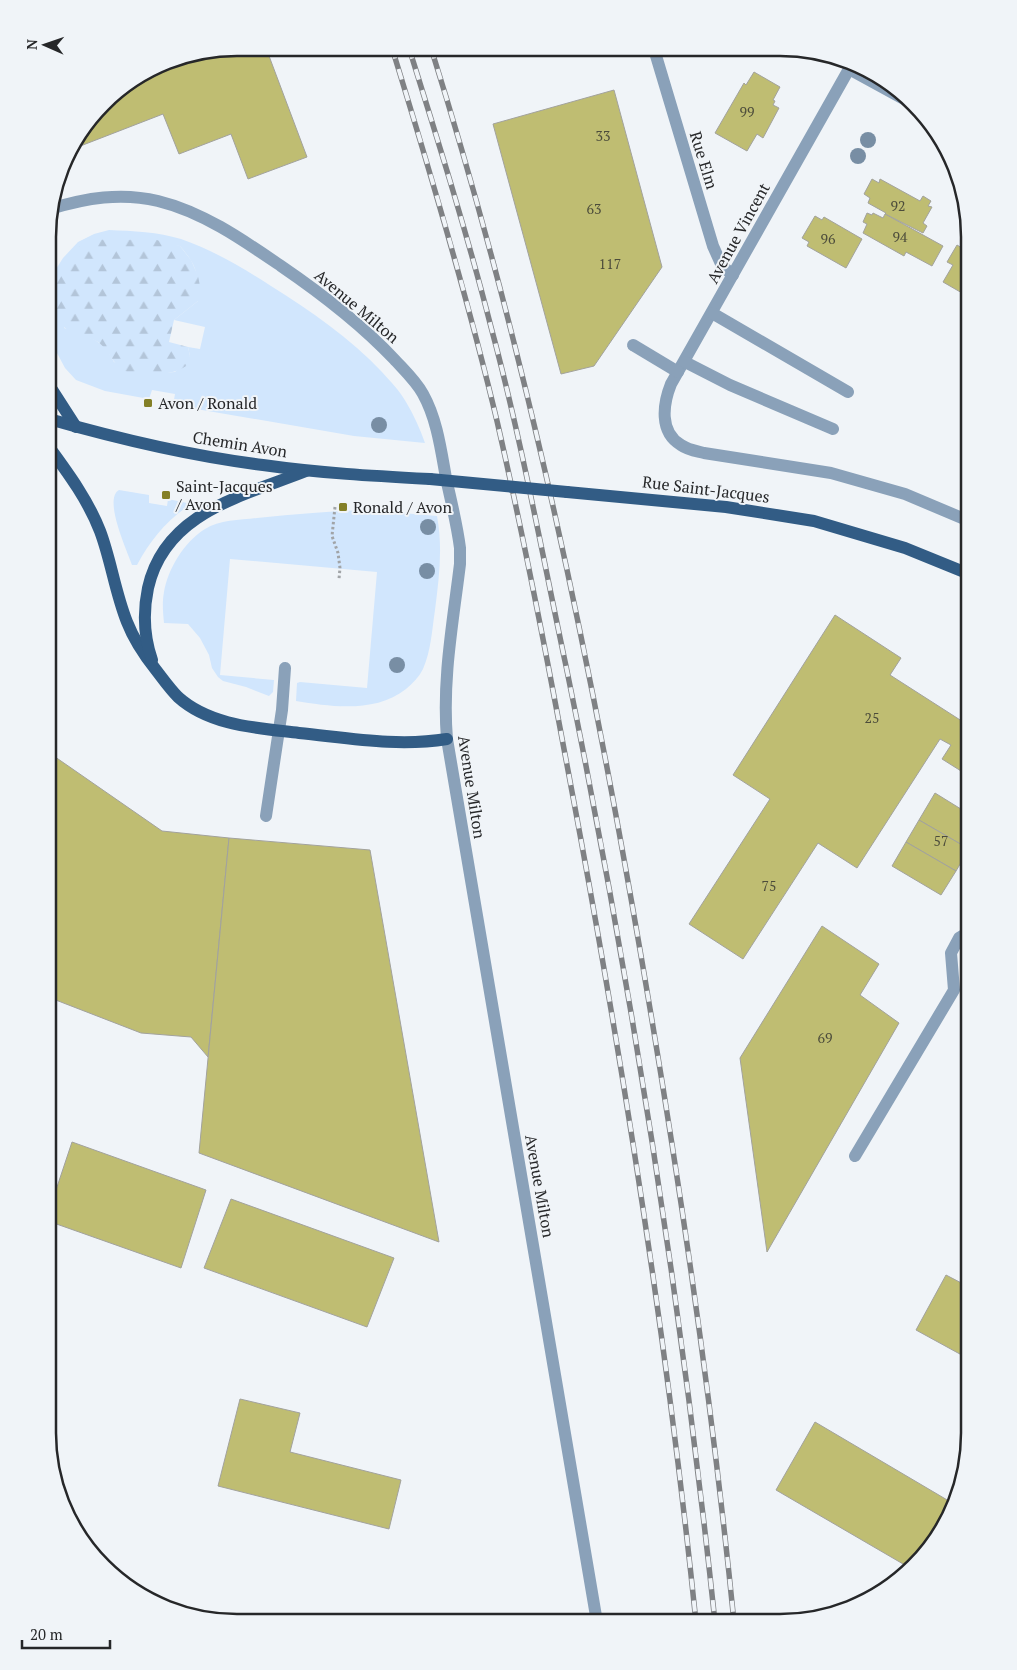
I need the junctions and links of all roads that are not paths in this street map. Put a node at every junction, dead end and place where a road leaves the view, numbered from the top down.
1 (656, 56) edge
2 (849, 70) edge
3 (59, 207) edge
4 (733, 275) junction
5 (712, 313) junction
6 (633, 345) dead end
7 (682, 367) junction
8 (848, 392) dead end
9 (56, 396) edge
10 (56, 421) edge
11 (665, 422) joint
12 (76, 427) junction
13 (833, 429) dead end
14 (56, 457) edge
15 (308, 470) junction
16 (430, 479) joint
17 (961, 518) edge
18 (961, 571) edge
19 (285, 668) dead end
20 (156, 669) junction
21 (278, 730) junction
22 (446, 739) junction
23 (266, 816) dead end
24 (961, 937) edge
25 (856, 1156) dead end
26 (596, 1614) edge

1 - 4 street, Rue Elm
2 - 4 street, Avenue Vincent
3 - 22 street, Avenue Milton
4 - 5 street, Avenue Vincent
5 - 7 street, Avenue Vincent
5 - 8 street
6 - 7 street
7 - 11 street, Avenue Vincent
7 - 13 street
9 - 12 main road
10 - 12 main road, Chemin Avon
11 - 17 street, Rue Saint-Jacques
12 - 15 main road, Chemin Avon
14 - 20 main road
15 - 16 main road, Chemin Avon
15 - 20 main road
16 - 18 main road, Rue Saint-Jacques, bridge
19 - 21 street
20 - 21 main road
21 - 22 main road
21 - 23 street
22 - 26 street, Avenue Milton
24 - 25 street

